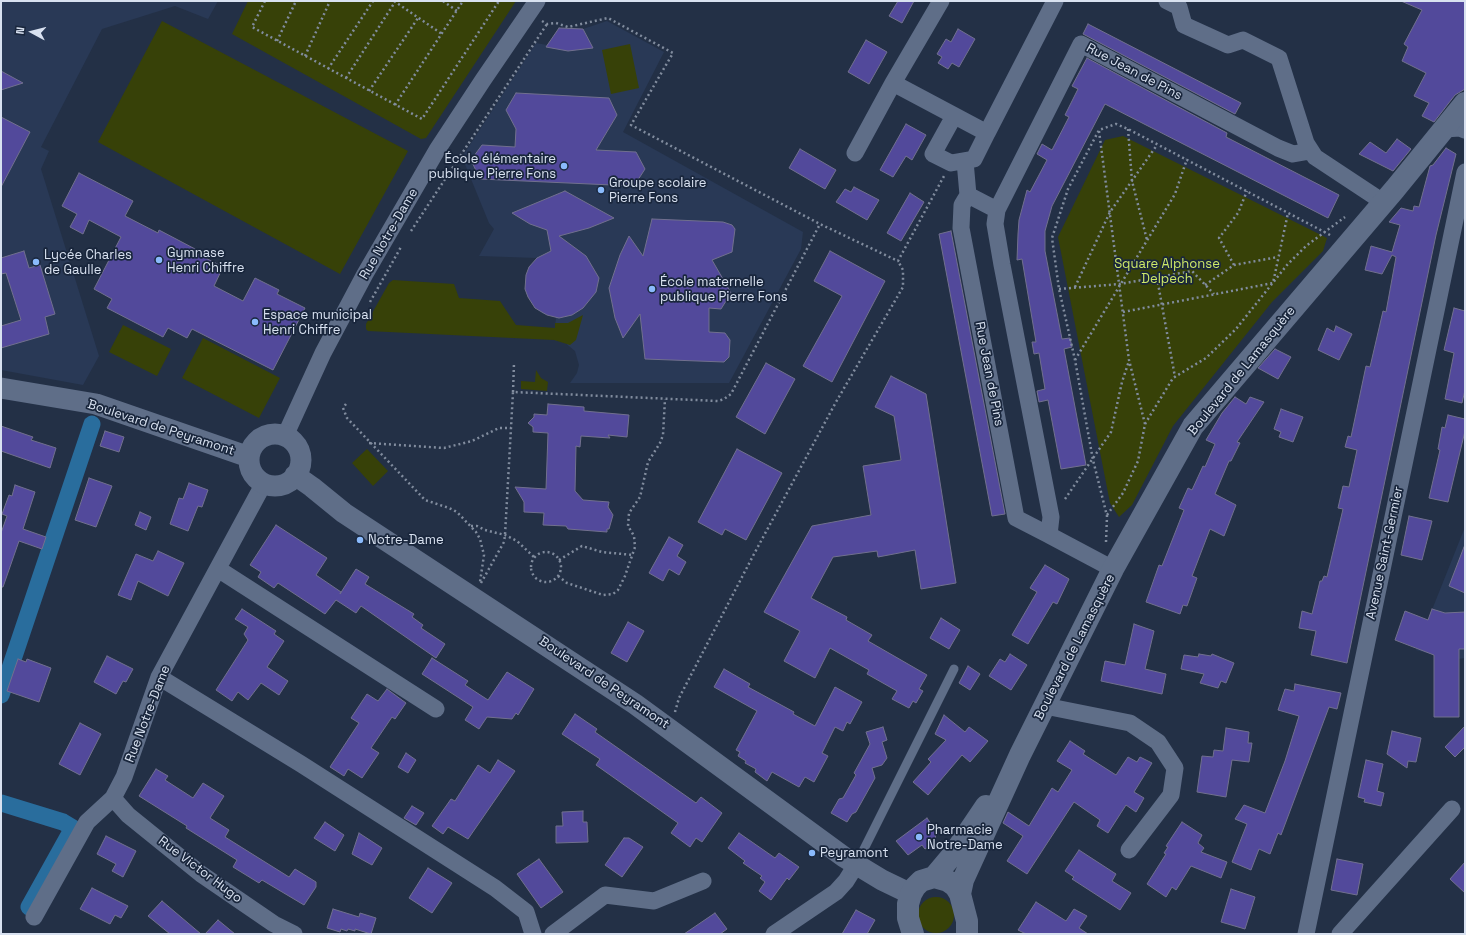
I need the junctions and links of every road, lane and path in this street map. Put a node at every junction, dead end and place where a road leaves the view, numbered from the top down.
1 (265, 1) edge
2 (296, 1) edge
3 (330, 1) edge
4 (373, 1) edge
5 (394, 1) edge
6 (443, 1) edge
7 (463, 1) edge
8 (499, 1) edge
9 (941, 1) edge
10 (1055, 1) edge
11 (1167, 1) edge
12 (533, 7) edge
13 (457, 11) junction
14 (418, 18) junction
15 (547, 24) junction
16 (442, 34) junction
17 (277, 41) junction
18 (304, 56) junction
19 (328, 69) junction
20 (346, 78) junction
21 (893, 83) junction
22 (369, 91) junction
23 (1465, 103) edge
24 (395, 105) junction
25 (954, 116) junction
26 (1128, 129) junction
27 (1099, 130) junction
28 (1454, 130) edge
29 (987, 132) junction
30 (1158, 145) junction
31 (1310, 151) junction
32 (855, 153) dead end
33 (1187, 159) junction
34 (958, 162) junction
35 (1465, 172) edge
36 (1132, 181) junction
37 (1247, 190) junction
38 (968, 195) junction
39 (1382, 204) junction
40 (997, 210) junction
41 (1110, 212) junction
42 (1288, 213) junction
43 (1350, 214) dead end
44 (820, 224) junction
45 (1325, 232) junction
46 (409, 234) dead end
47 (1147, 240) junction
48 (1347, 245) junction
49 (402, 246) dead end
50 (1278, 257) junction
51 (898, 261) junction
52 (1234, 265) junction
53 (1157, 278) junction
54 (1273, 282) junction
55 (1120, 284) junction
56 (1205, 285) junction
57 (1074, 288) junction
58 (1059, 289) junction
59 (1214, 294) junction
60 (1162, 304) junction
61 (367, 309) dead end
62 (1123, 312) junction
63 (1075, 360) junction
64 (1129, 360) junction
65 (514, 363) dead end
66 (1175, 377) junction
67 (1, 388) edge
68 (513, 392) junction
69 (665, 399) junction
70 (346, 404) dead end
71 (1145, 424) junction
72 (511, 428) junction
73 (285, 436) junction
74 (369, 443) junction
75 (249, 457) junction
76 (1092, 460) junction
77 (295, 475) junction
78 (264, 483) junction
79 (1107, 516) junction
80 (1051, 517) junction
81 (470, 526) junction
82 (505, 535) junction
83 (1049, 535) junction
84 (633, 555) junction
85 (534, 558) junction
86 (559, 560) junction
87 (1109, 567) junction
88 (218, 569) junction
89 (558, 576) junction
90 (954, 669) dead end
91 (159, 677) junction
92 (1045, 706) junction
93 (436, 709) dead end
94 (670, 728) junction
95 (1020, 755) junction
96 (113, 798) junction
97 (1452, 809) dead end
98 (1129, 850) dead end
99 (856, 865) junction
100 (934, 877) junction
101 (703, 880) dead end
102 (911, 894) junction
103 (960, 894) junction
104 (34, 917) dead end
105 (911, 933) edge
106 (294, 934) edge
107 (533, 934) edge
108 (552, 934) edge
109 (774, 934) edge
110 (967, 934) edge
111 (1306, 934) edge
112 (1340, 934) edge

1 - 17 path
2 - 17 path
3 - 18 path
4 - 19 path
5 - 14 path
5 - 20 path
6 - 13 path
7 - 13 path
8 - 24 path
9 - 21 street
10 - 29 street
11 - 31 street
12 - 15 path
12 - 73 street, Rue Notre-Dame
13 - 16 path
14 - 16 path
14 - 22 path
15 - 44 path
15 - 46 path
16 - 24 path
17 - 18 path
18 - 19 path
19 - 20 path
20 - 22 path
21 - 25 street
21 - 32 street
22 - 24 path
23 - 28 main road, Boulevard de Lamasquère
25 - 29 street
25 - 34 street
26 - 27 path
26 - 30 path
26 - 36 path
27 - 41 path
27 - 58 path
28 - 39 main road, Boulevard de Lamasquère
29 - 34 street
30 - 33 path
30 - 36 path
31 - 39 street
31 - 40 street, Rue Jean de Pins
33 - 37 path
33 - 47 path
34 - 38 street, Rue Jean de Pins
34 - 51 path
35 - 111 street, Avenue Saint-Germier
36 - 41 path
36 - 47 path
37 - 42 path
37 - 52 path
38 - 40 street
38 - 83 street, Rue Jean de Pins
39 - 48 main road, Boulevard de Lamasquère
40 - 80 street, Rue Jean de Pins
41 - 55 path
41 - 57 path
42 - 45 path
42 - 50 path
43 - 45 path
44 - 51 path
44 - 69 path
45 - 48 path
45 - 54 path
47 - 55 path
48 - 87 main road, Boulevard de Lamasquère
49 - 61 path
50 - 52 path
50 - 54 path
51 - 94 path
52 - 56 path
53 - 55 path
53 - 56 path
53 - 60 path
54 - 59 path
54 - 66 path
55 - 57 path
55 - 62 path
55 - 63 path
56 - 59 path
57 - 58 path
58 - 63 path
59 - 60 path
60 - 62 path
60 - 66 path
62 - 64 path
63 - 76 path
64 - 71 path
64 - 76 path
65 - 68 path
66 - 71 path
67 - 75 street, Boulevard de Peyramont
68 - 69 path
68 - 72 path
69 - 84 path
70 - 74 path
71 - 79 path
72 - 74 path
72 - 82 path
73 - 75 street
73 - 77 street
74 - 81 path
75 - 78 street
76 - 79 path
76 - 80 path
77 - 78 street
77 - 94 street, Boulevard de Peyramont
78 - 88 street, Rue Notre-Dame
79 - 87 path
80 - 83 street, Rue Jean de Pins
81 - 82 path
81 - 82 path
82 - 85 path
83 - 87 street, Rue Jean de Pins
84 - 86 path
84 - 89 path
85 - 86 path
85 - 89 path
86 - 89 path
87 - 92 main road, Boulevard de Lamasquère
88 - 91 street, Rue Notre-Dame
88 - 93 street
90 - 99 lane
91 - 96 street, Rue Notre-Dame
91 - 107 street
92 - 95 main road, Boulevard de Lamasquère
92 - 98 street
94 - 99 street, Boulevard de Peyramont
95 - 100 main road, Boulevard de Lamasquère
95 - 103 main road, Boulevard de Lamasquère
96 - 104 street, Rue Notre-Dame
96 - 106 street, Rue Victor Hugo
97 - 112 street
99 - 102 street, Boulevard de Peyramont
99 - 109 street
100 - 102 main road
100 - 103 main road
101 - 108 street
102 - 105 main road
103 - 110 main road

